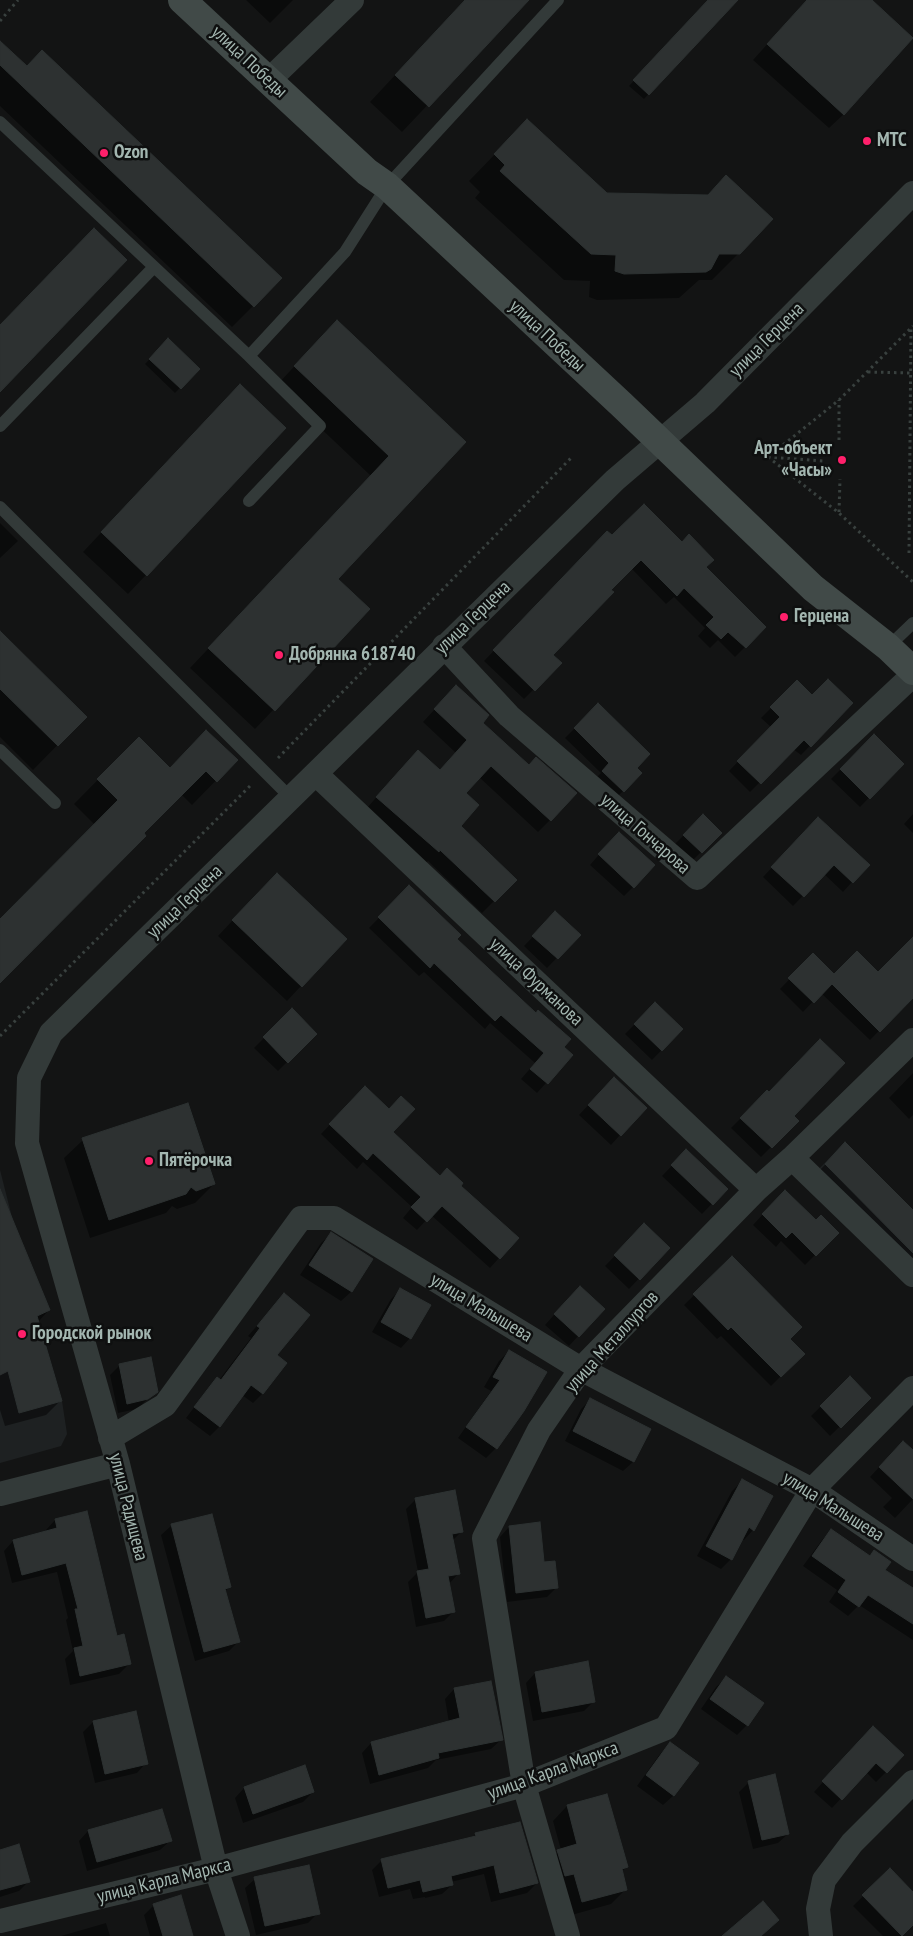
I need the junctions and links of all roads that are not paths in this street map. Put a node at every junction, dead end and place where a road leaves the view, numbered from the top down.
1 (182, 0) edge
2 (352, 0) edge
3 (558, 0) edge
4 (269, 80) junction
5 (0, 122) edge
6 (387, 186) junction
7 (913, 193) edge
8 (154, 267) junction
9 (249, 356) junction
10 (0, 426) edge
11 (660, 442) junction
12 (249, 501) dead end
13 (0, 507) edge
14 (913, 623) edge
15 (444, 646) junction
16 (888, 647) junction
17 (913, 671) edge
18 (913, 675) edge
19 (0, 750) edge
20 (316, 774) junction
21 (291, 798) junction
22 (55, 803) dead end
23 (913, 1040) edge
24 (29, 1078) joint
25 (792, 1158) junction
26 (756, 1190) junction
27 (913, 1276) edge
28 (582, 1369) junction
29 (913, 1388) edge
30 (110, 1438) junction
31 (118, 1464) junction
32 (812, 1490) junction
33 (0, 1494) edge
34 (913, 1559) edge
35 (913, 1782) edge
36 (524, 1786) junction
37 (216, 1869) junction
38 (0, 1921) edge
39 (238, 1936) edge
40 (568, 1936) edge
41 (821, 1936) edge

1 - 4 street, улица Победы
2 - 4 street
3 - 6 lane
4 - 6 street, улица Победы
5 - 8 lane
6 - 9 lane
6 - 11 street, улица Победы
7 - 11 street, улица Герцена
8 - 9 lane
8 - 10 lane
9 - 12 lane
11 - 15 street, улица Герцена
11 - 16 street, улица Победы
13 - 21 lane
14 - 16 lane
15 - 18 street, улица Гончарова
15 - 20 street, улица Герцена
16 - 17 street, улица Победы
19 - 22 lane
20 - 21 street, улица Герцена
20 - 26 street, улица Фурманова
21 - 24 street, улица Герцена
23 - 25 street, улица Металлургов
24 - 30 street, улица Радищева
25 - 26 street, улица Металлургов
25 - 27 street
26 - 28 street, улица Металлургов
28 - 30 street, улица Малышева
28 - 32 street, улица Малышева
28 - 36 street, улица Металлургов
29 - 32 street, улица Карла Маркса
30 - 31 street, улица Радищева
31 - 33 street
31 - 37 street, улица Радищева
32 - 34 street, улица Малышева
32 - 36 street, улица Карла Маркса
35 - 41 street
36 - 37 street, улица Карла Маркса
36 - 40 street, улица Металлургов
37 - 38 street, улица Карла Маркса
37 - 39 street, улица Радищева

